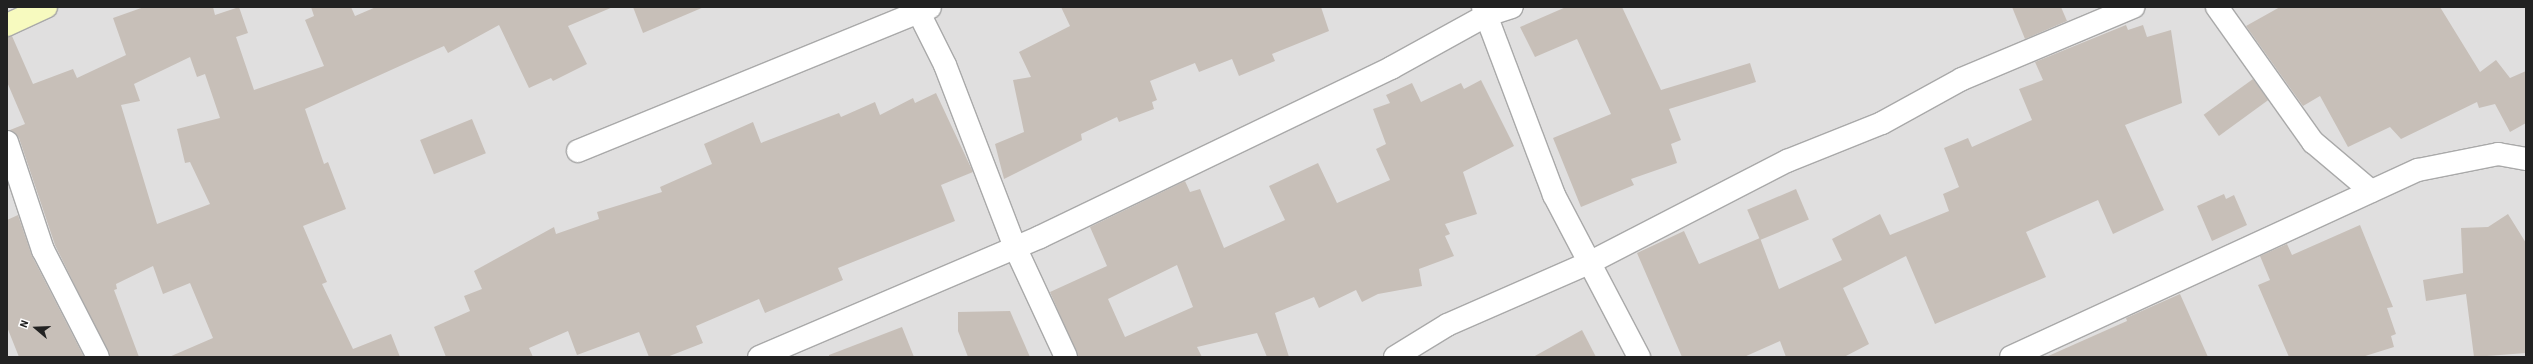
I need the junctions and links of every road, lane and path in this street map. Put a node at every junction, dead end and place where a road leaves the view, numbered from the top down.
1 (46, 7) edge
2 (1512, 7) edge
3 (2132, 7) edge
4 (2217, 7) edge
5 (922, 9) edge
6 (1485, 11) edge
7 (7, 25) edge
8 (7, 142) edge
9 (578, 151) dead end
10 (2526, 159) edge
11 (2371, 191) junction
12 (1015, 247) junction
13 (1589, 263) junction
14 (98, 357) edge
15 (759, 357) edge
16 (1066, 357) edge
17 (1395, 357) edge
18 (1639, 357) edge
19 (2011, 357) edge

1 - 7 street
2 - 6 street
3 - 13 street
4 - 11 street
5 - 9 street
5 - 12 street
6 - 12 street
6 - 13 street
8 - 14 street
10 - 11 street
11 - 19 street
12 - 15 street
12 - 16 street
13 - 17 street
13 - 18 street

